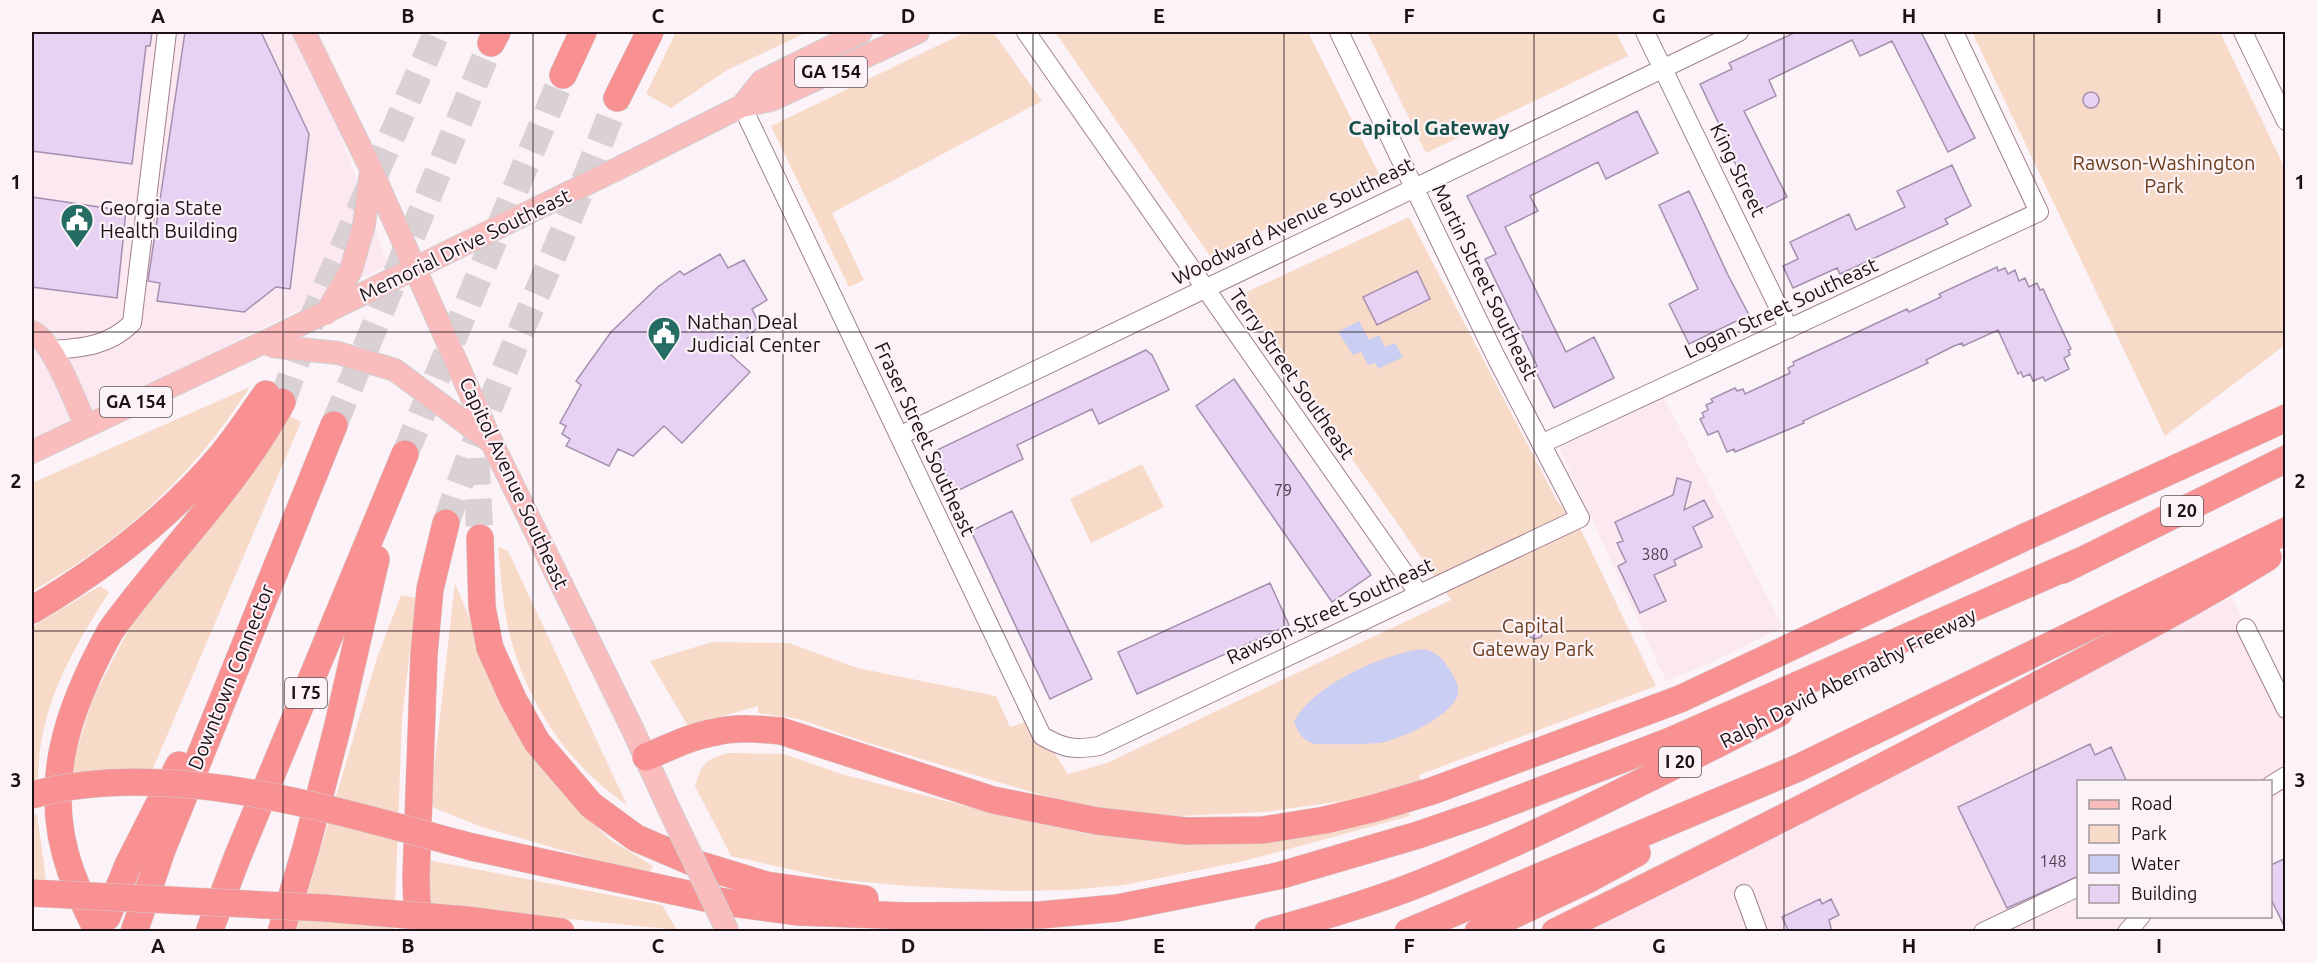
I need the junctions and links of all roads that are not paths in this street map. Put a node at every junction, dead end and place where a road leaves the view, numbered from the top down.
1 (167, 32) edge
2 (304, 32) edge
3 (583, 32) edge
4 (650, 32) edge
5 (861, 32) edge
6 (918, 32) edge
7 (1026, 32) edge
8 (1339, 32) edge
9 (1645, 32) edge
10 (1739, 32) edge
11 (1954, 32) edge
12 (2243, 32) edge
13 (1664, 68) junction
14 (563, 75) tunnel mouth
15 (617, 98) tunnel mouth
16 (742, 106) junction
17 (2286, 121) edge
18 (371, 169) junction
19 (1414, 188) junction
20 (415, 269) junction
21 (1205, 289) junction
22 (326, 314) junction
23 (1789, 329) junction
24 (32, 332) edge
25 (268, 343) junction
26 (51, 350) junction
27 (2286, 418) edge
28 (334, 425) tunnel mouth
29 (86, 426) junction
30 (899, 436) junction
31 (1541, 444) junction
32 (494, 445) junction
33 (32, 452) edge
34 (2286, 459) edge
35 (1580, 518) joint
36 (446, 524) tunnel mouth
37 (2286, 531) edge
38 (480, 538) tunnel mouth
39 (2286, 546) edge
40 (2078, 562) junction
41 (1419, 594) junction
42 (32, 610) edge
43 (252, 626) junction
44 (2246, 628) dead end
45 (2286, 709) edge
46 (1099, 746) joint
47 (646, 757) junction
48 (1797, 768) junction
49 (2286, 776) edge
50 (2272, 785) edge
51 (32, 795) edge
52 (2077, 888) edge
53 (32, 893) edge
54 (1744, 894) dead end
55 (1006, 915) junction
56 (2139, 918) edge
57 (99, 932) edge
58 (134, 932) edge
59 (209, 932) edge
60 (281, 932) edge
61 (418, 932) edge
62 (561, 932) edge
63 (728, 932) edge
64 (1268, 932) edge
65 (1408, 932) edge
66 (1478, 932) edge
67 (1555, 932) edge
68 (1758, 932) edge
69 (1983, 932) edge
70 (2127, 932) edge

1 - 26 street
2 - 18 main road, Capitol Avenue Southeast
3 - 14 highway
4 - 15 highway
5 - 16 main road, Memorial Drive Southeast / GA 154
6 - 16 main road, Memorial Drive Southeast / GA 154
7 - 21 street, Terry Street Southeast
8 - 19 street, Martin Street Southeast
9 - 13 street, King Street
10 - 13 street, Woodward Avenue Southeast
11 - 23 street, Logan Street Southeast
12 - 17 street
13 - 19 street, Woodward Avenue Southeast
13 - 23 street, King Street
16 - 20 main road, Memorial Drive Southeast / GA 154, bridge
16 - 30 street, Fraser Street Southeast
18 - 20 main road, Capitol Avenue Southeast, bridge
18 - 22 main road, bridge
19 - 21 street, Woodward Avenue Southeast
19 - 31 street, Martin Street Southeast
20 - 22 main road, Memorial Drive Southeast / GA 154, bridge
20 - 32 main road, Capitol Avenue Southeast, bridge
21 - 30 street, Woodward Avenue Southeast
21 - 41 street, Terry Street Southeast
22 - 25 main road, Memorial Drive Southeast / GA 154, bridge
23 - 31 street, Logan Street Southeast
24 - 26 main road, GA 154
25 - 29 main road, Memorial Drive Southeast / GA 154
25 - 32 main road, bridge
26 - 29 main road, GA 154
27 - 47 highway
28 - 43 highway, Downtown Connector
29 - 33 main road
30 - 46 street, Fraser Street Southeast
31 - 35 street, Martin Street Southeast
32 - 47 main road, Capitol Avenue Southeast
34 - 40 highway, Ralph David Abernathy Freeway / I 20
35 - 41 street, Rawson Street Southeast
36 - 61 highway
37 - 48 highway
38 - 55 highway
39 - 67 highway
40 - 55 highway
40 - 64 highway, Ralph David Abernathy Freeway / I 20
41 - 46 street, Rawson Street Southeast
42 - 57 highway
43 - 57 highway
43 - 58 highway, Downtown Connector
44 - 45 street
47 - 63 main road, Capitol Avenue Southeast, bridge
48 - 65 highway
48 - 66 highway
49 - 50 street
51 - 55 highway, bridge
52 - 69 street
53 - 62 highway, bridge
54 - 68 street
56 - 70 street
59 - 60 highway, I 75

